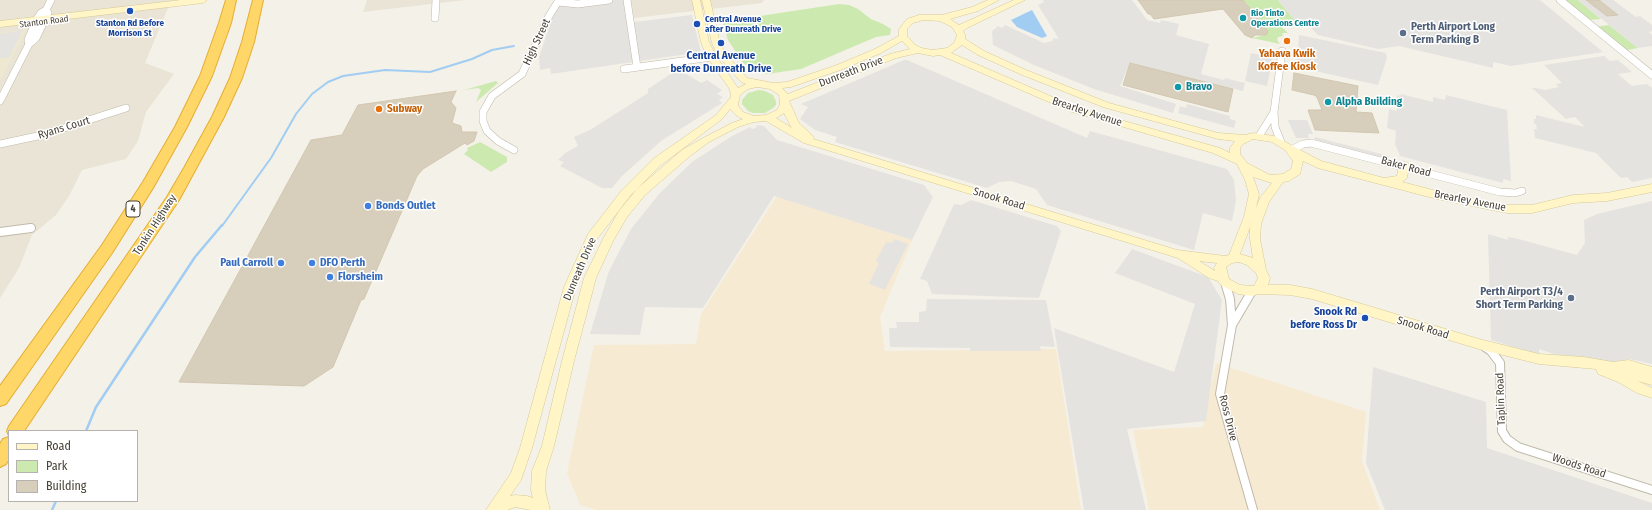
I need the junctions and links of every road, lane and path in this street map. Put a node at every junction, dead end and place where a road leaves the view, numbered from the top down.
1 (51, 0) edge
2 (203, 0) edge
3 (221, 0) edge
4 (231, 0) edge
5 (259, 0) edge
6 (436, 0) edge
7 (609, 0) edge
8 (627, 0) edge
9 (696, 0) edge
10 (706, 0) edge
11 (995, 0) edge
12 (1021, 0) edge
13 (1560, 0) edge
14 (559, 1) edge
15 (42, 18) junction
16 (435, 18) dead end
17 (942, 18) junction
18 (0, 26) edge
19 (960, 35) junction
20 (903, 37) junction
21 (918, 50) junction
22 (1282, 51) dead end
23 (941, 52) junction
24 (712, 57) junction
25 (637, 67) junction
26 (624, 69) dead end
27 (1652, 75) edge
28 (757, 84) junction
29 (773, 86) junction
30 (735, 97) junction
31 (0, 101) edge
32 (785, 101) junction
33 (126, 108) dead end
34 (1274, 112) junction
35 (768, 118) junction
36 (753, 119) junction
37 (181, 127) junction
38 (1259, 136) junction
39 (1245, 138) junction
40 (1281, 142) junction
41 (0, 144) edge
42 (821, 145) junction
43 (514, 150) dead end
44 (1292, 151) junction
45 (1240, 164) junction
46 (1404, 166) junction
47 (1356, 174) junction
48 (1280, 179) junction
49 (1652, 188) edge
50 (1522, 191) dead end
51 (31, 228) dead end
52 (0, 232) edge
53 (1177, 254) junction
54 (1229, 259) junction
55 (1260, 270) junction
56 (1224, 280) junction
57 (1255, 290) junction
58 (1232, 325) junction
59 (1478, 344) junction
60 (1574, 362) junction
61 (1615, 371) junction
62 (1652, 372) edge
63 (1652, 376) edge
64 (1652, 380) edge
65 (1652, 385) edge
66 (1652, 389) edge
67 (1652, 393) edge
68 (0, 399) edge
69 (17, 430) edge
70 (1507, 439) joint
71 (8, 442) edge
72 (8, 446) edge
73 (0, 454) edge
74 (0, 459) edge
75 (1652, 490) edge
76 (494, 510) edge
77 (542, 510) edge
78 (1252, 510) edge

1 - 15 street
2 - 15 main road, Stanton Road
3 - 37 highway, 4
4 - 37 highway, 4
5 - 69 highway, Tonkin Highway
6 - 16 street
7 - 14 street
8 - 25 street
9 - 24 main road
10 - 28 main road
11 - 17 main road
12 - 19 main road
13 - 27 street
14 - 43 street, High Street
15 - 18 main road, Stanton Road
15 - 31 street
17 - 19 main road
17 - 20 main road
19 - 23 main road
19 - 39 main road, Brearley Avenue
20 - 21 main road
20 - 29 main road, Dunreath Drive
21 - 23 main road
21 - 32 main road, Dunreath Drive
22 - 34 street
23 - 45 main road, Brearley Avenue
24 - 25 street
24 - 30 main road
25 - 26 street
28 - 29 main road
28 - 30 main road
29 - 32 main road
30 - 36 main road
30 - 76 main road, Dunreath Drive
32 - 35 main road
32 - 42 main road, Snook Road
33 - 41 street, Ryans Court
34 - 38 street
34 - 40 street
35 - 36 main road
35 - 42 main road, Snook Road
36 - 77 main road, Dunreath Drive
37 - 68 highway, 4
38 - 39 main road
38 - 40 main road
39 - 45 main road
40 - 44 main road
42 - 53 main road, Snook Road
44 - 46 street, Baker Road
44 - 47 main road, Brearley Avenue
44 - 48 main road
45 - 48 main road
45 - 54 main road
46 - 47 main road
46 - 50 street, Baker Road
47 - 49 main road, Brearley Avenue
48 - 55 main road
51 - 52 street
53 - 54 main road, Snook Road
53 - 56 main road, Snook Road
54 - 55 main road
54 - 56 main road
55 - 57 main road
56 - 57 main road
56 - 58 street, Ross Drive
57 - 58 street, Ross Drive
57 - 59 main road, Snook Road
58 - 78 street, Ross Drive
59 - 60 main road, Snook Road
59 - 70 street, Taplin Road
60 - 61 main road
60 - 61 main road, Snook Road
61 - 62 main road
61 - 63 main road
61 - 64 main road
61 - 65 main road
61 - 66 main road
61 - 67 main road
70 - 75 street, Woods Road
71 - 73 highway
72 - 74 highway
76 - 77 main road

